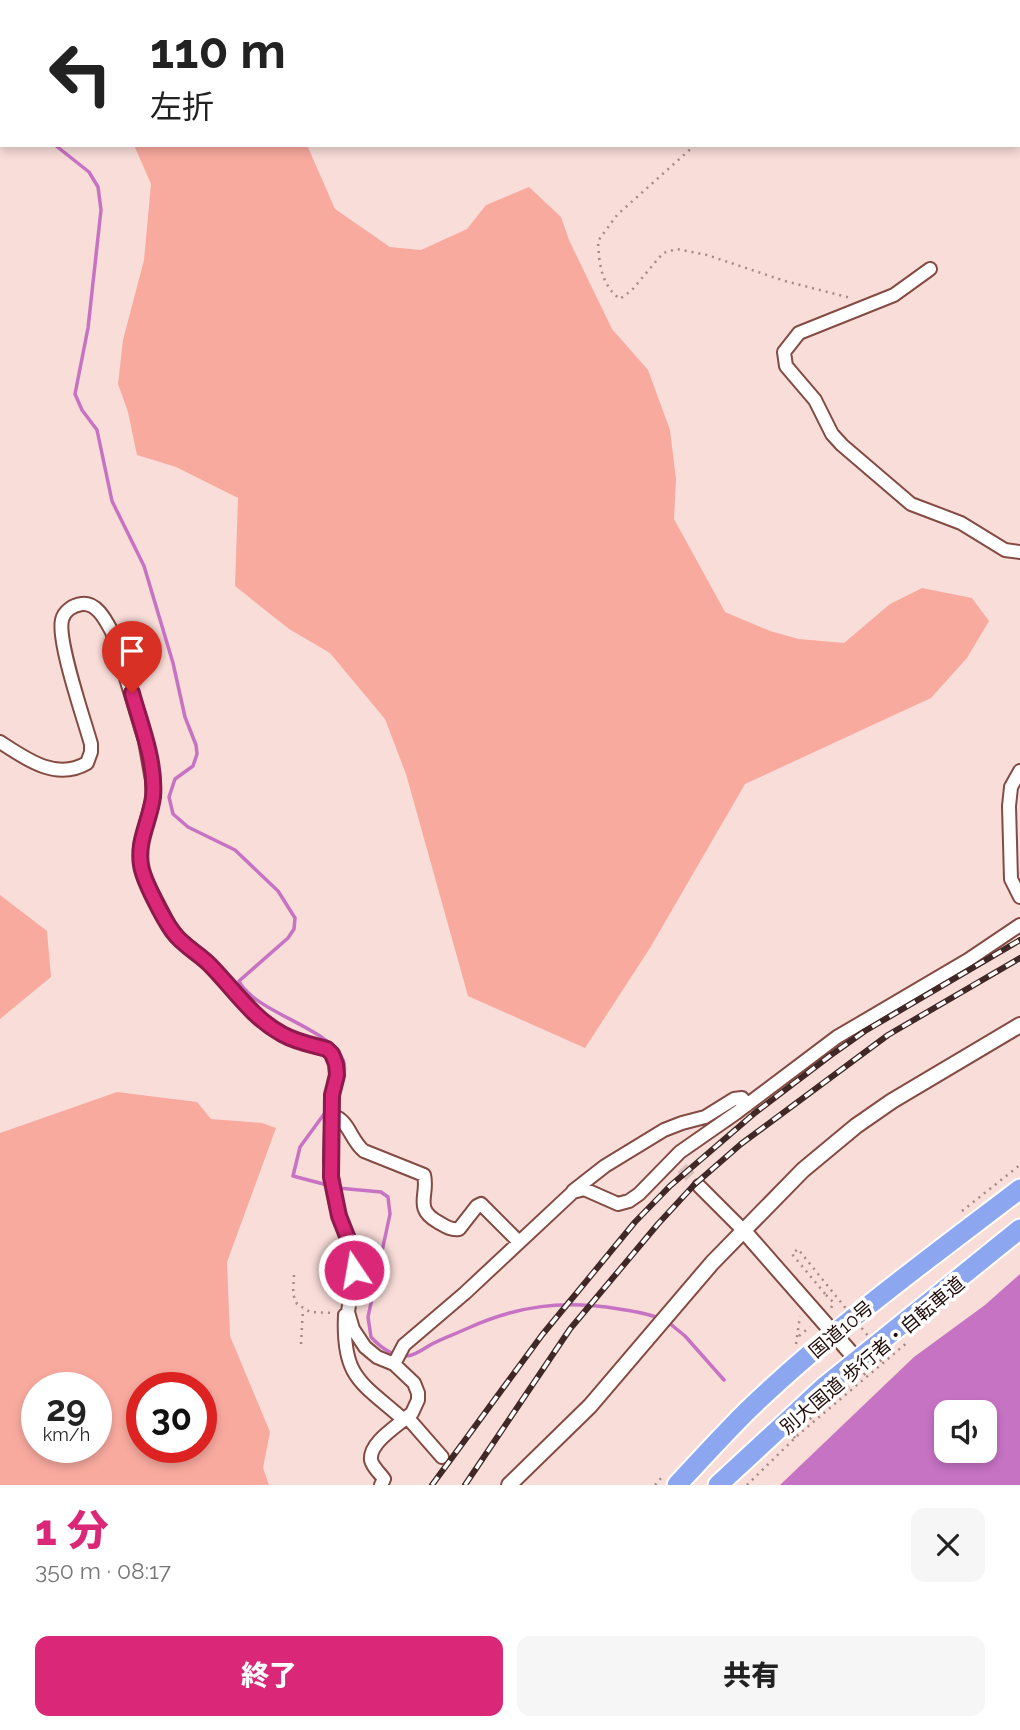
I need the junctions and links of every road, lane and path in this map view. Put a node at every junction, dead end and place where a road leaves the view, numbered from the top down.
1 (693, 147) edge
2 (930, 269) dead end
3 (872, 304) junction
4 (1020, 552) edge
5 (0, 742) edge
6 (1020, 771) edge
7 (1020, 897) edge
8 (1020, 925) edge
9 (1020, 1025) edge
10 (747, 1105) junction
11 (332, 1115) junction
12 (1020, 1165) edge
13 (699, 1186) tunnel mouth
14 (1020, 1189) edge
15 (573, 1192) junction
16 (960, 1213) dead end
17 (1020, 1229) edge
18 (743, 1230) junction
19 (519, 1242) junction
20 (294, 1275) dead end
21 (853, 1300) dead end
22 (822, 1306) dead end
23 (346, 1308) junction
24 (303, 1309) junction
25 (831, 1309) junction
26 (799, 1310) dead end
27 (835, 1334) junction
28 (912, 1338) dead end
29 (301, 1343) dead end
30 (788, 1351) dead end
31 (857, 1360) junction
32 (394, 1364) junction
33 (406, 1419) junction
34 (795, 1438) junction
35 (442, 1458) dead end
36 (670, 1480) edge
37 (381, 1485) edge
38 (509, 1485) edge
39 (655, 1485) edge
40 (719, 1485) edge
41 (747, 1485) edge

1 - 3 path
2 - 3 street
3 - 4 street
5 - 11 street
6 - 7 street
8 - 10 street
9 - 18 street
10 - 15 street
10 - 15 street
11 - 19 street
11 - 23 street
12 - 16 path
13 - 18 street
14 - 27 highway, 国道10号
15 - 19 street
17 - 31 highway, 国道10号
18 - 27 street
18 - 38 street
19 - 32 street
20 - 24 path
21 - 25 path
22 - 25 path
23 - 24 path
23 - 32 street
23 - 33 street
24 - 29 path
25 - 34 path, bridge
26 - 30 path
27 - 31 street
27 - 36 highway, 国道10号
28 - 34 path, 別大国道 歩行者・自転車道
31 - 40 highway, 国道10号
32 - 33 street
33 - 35 street
33 - 37 street
34 - 41 path, 別大国道 歩行者・自転車道
36 - 39 path

